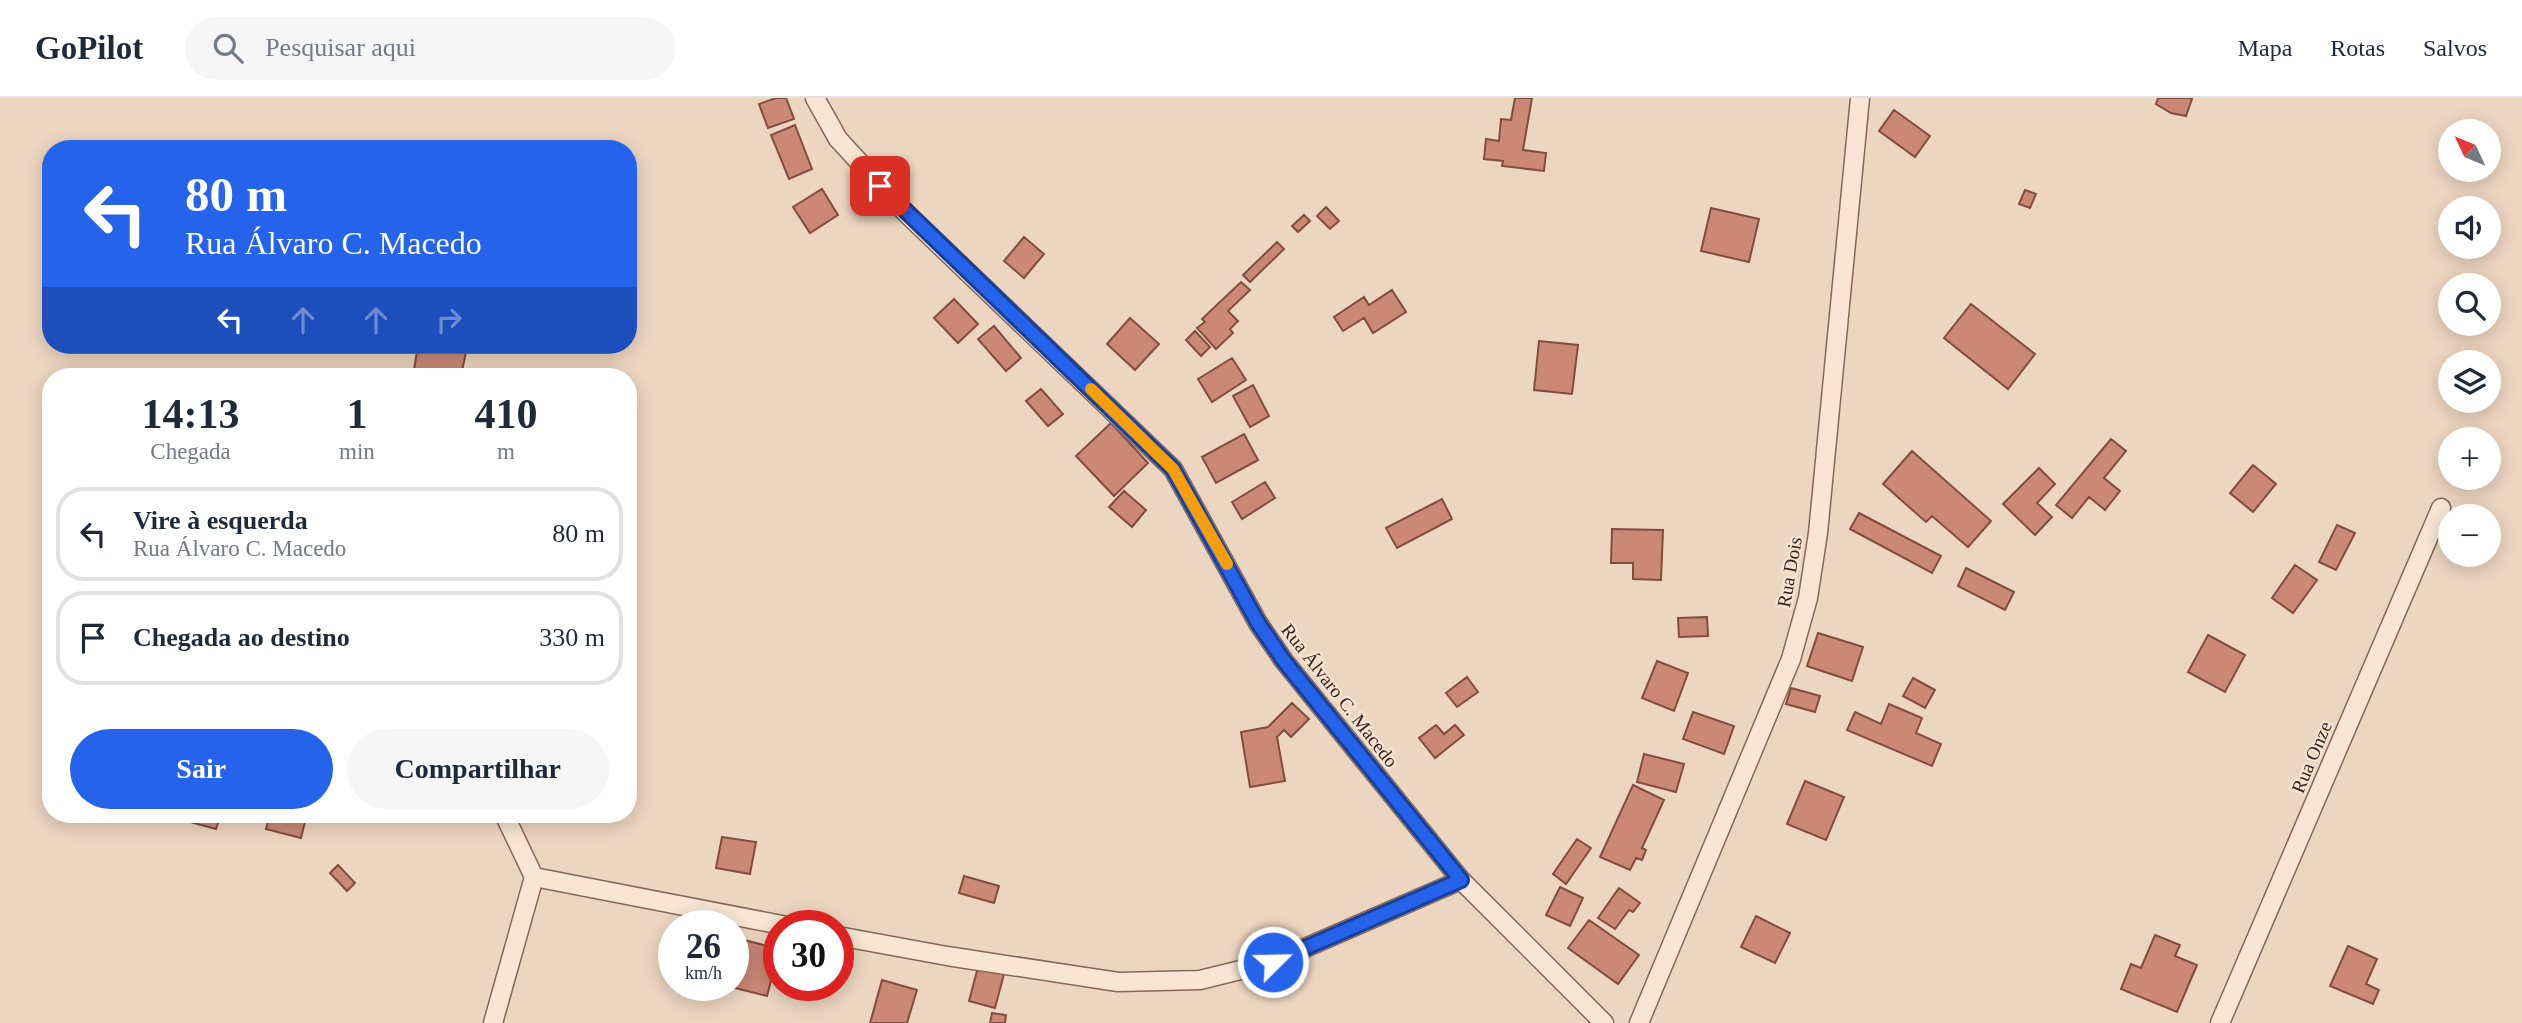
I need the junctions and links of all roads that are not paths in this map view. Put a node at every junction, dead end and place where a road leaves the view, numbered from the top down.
1 (815, 98) edge
2 (1860, 98) edge
3 (2438, 515) edge
4 (508, 823) edge
5 (534, 877) junction
6 (1461, 880) junction
7 (763, 921) edge
8 (854, 939) edge
9 (493, 1023) edge
10 (1604, 1023) edge
11 (1639, 1023) edge
12 (2220, 1023) edge

1 - 6 street, Rua Álvaro C. Macedo
2 - 11 street, Rua Dois
3 - 12 street, Rua Onze
4 - 5 street
5 - 7 street
5 - 9 street
6 - 8 street
6 - 10 street, Rua Álvaro C. Macedo

